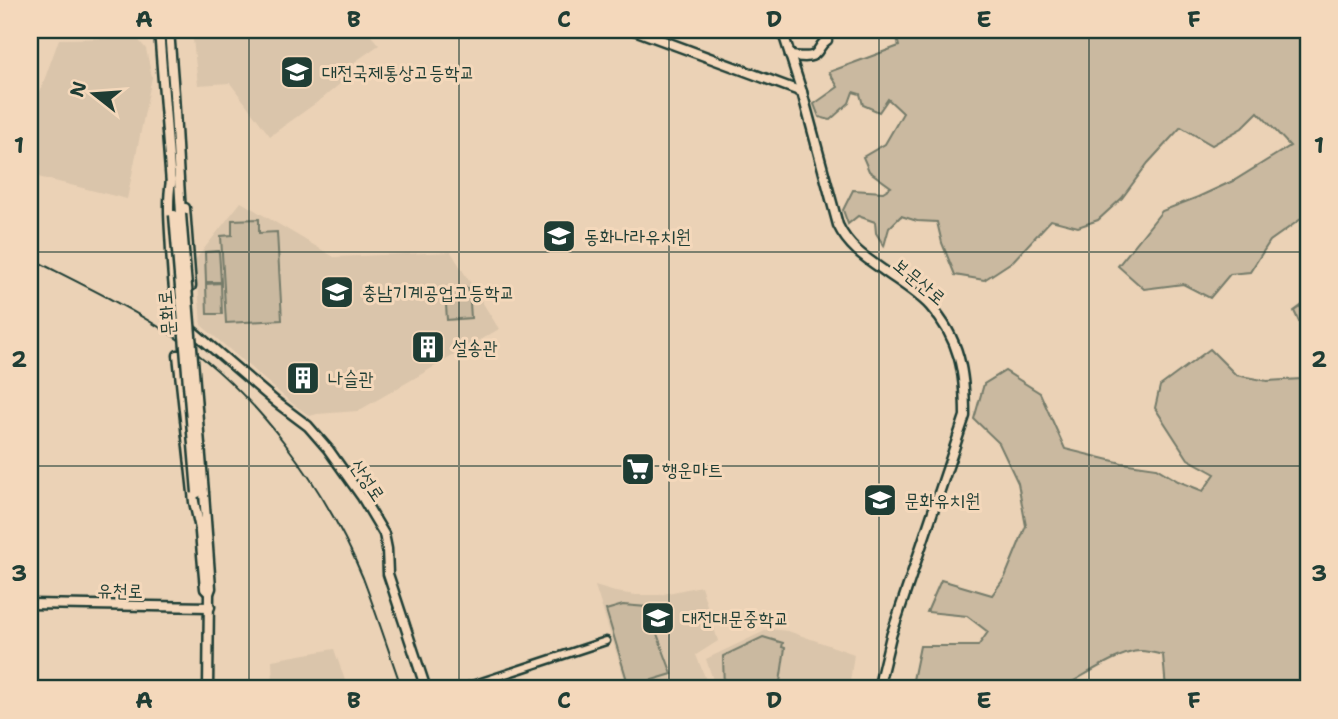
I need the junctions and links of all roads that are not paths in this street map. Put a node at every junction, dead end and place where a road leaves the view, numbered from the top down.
1 (159, 30) edge
2 (169, 30) edge
3 (634, 30) edge
4 (782, 30) edge
5 (827, 40) dead end
6 (790, 56) junction
7 (802, 92) junction
8 (171, 181) junction
9 (180, 194) junction
10 (177, 214) junction
11 (203, 339) junction
12 (178, 355) dead end
13 (193, 366) dead end
14 (202, 521) junction
15 (30, 604) edge
16 (210, 607) junction
17 (607, 641) dead end
18 (208, 689) edge
19 (426, 689) edge
20 (460, 689) edge
21 (878, 689) edge

1 - 8 main road, 문화로
2 - 9 main road, 문화로
3 - 7 main road
4 - 6 main road, 보문산로
5 - 6 main road
6 - 7 main road, 보문산로
7 - 21 main road, 보문산로
8 - 10 main road, 문화로
8 - 11 main road, 산성로
9 - 10 main road, 문화로
9 - 11 main road
10 - 14 main road, 문화로, bridge
11 - 19 main road, 산성로
12 - 14 main road
13 - 14 main road
14 - 16 main road, 문화로
15 - 16 main road, 유천로
16 - 18 main road, 문화로
17 - 20 street

